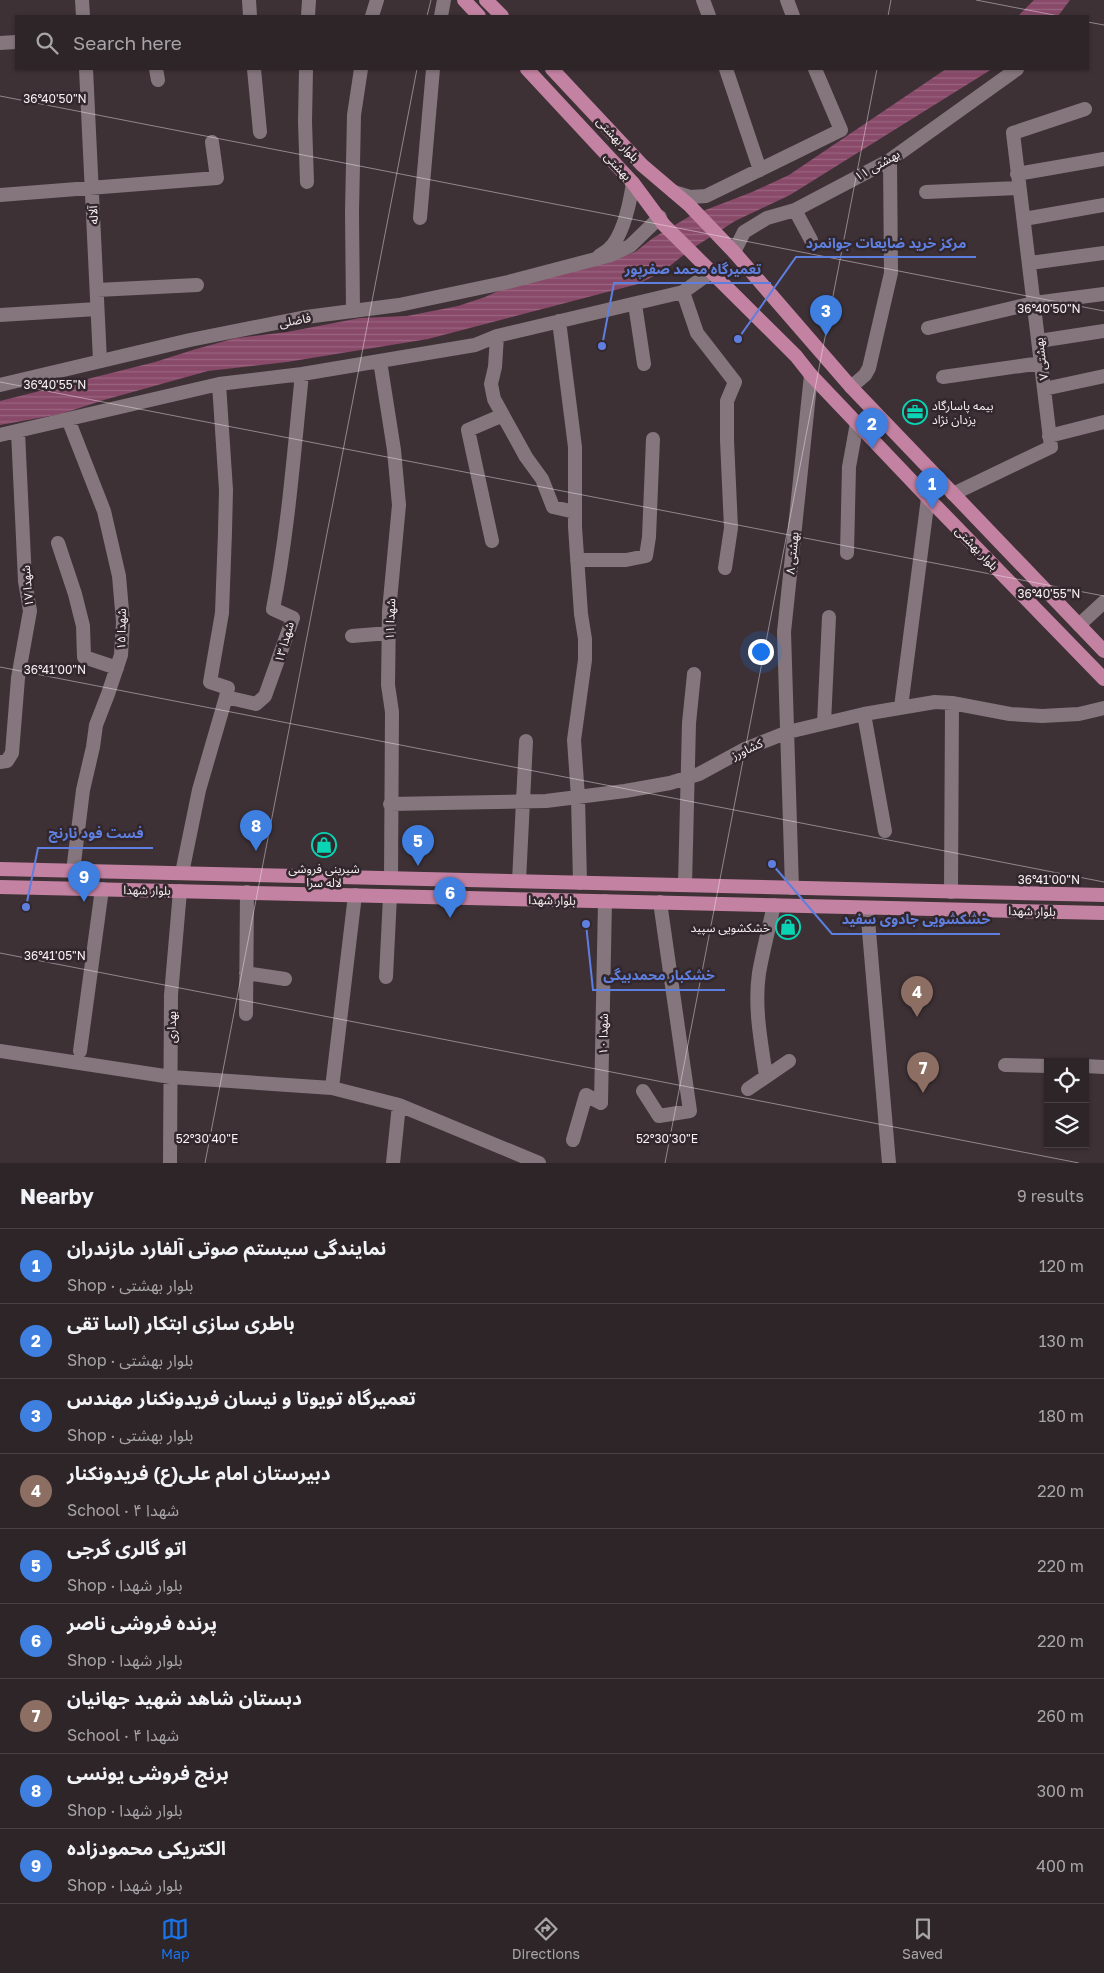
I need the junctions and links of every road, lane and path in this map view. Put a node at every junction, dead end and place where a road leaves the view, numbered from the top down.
1 (82, 0) edge
2 (249, 0) edge
3 (309, 0) edge
4 (378, 0) edge
5 (444, 0) edge
6 (464, 0) edge
7 (486, 0) edge
8 (703, 0) edge
9 (786, 0) edge
10 (83, 15) edge
11 (250, 15) edge
12 (308, 15) edge
13 (372, 15) edge
14 (441, 15) edge
15 (478, 15) edge
16 (501, 15) edge
17 (709, 15) edge
18 (793, 15) edge
19 (15, 42) edge
20 (0, 43) edge
21 (86, 70) edge
22 (254, 70) edge
23 (306, 70) edge
24 (361, 70) edge
25 (433, 70) edge
26 (528, 70) edge
27 (553, 70) edge
28 (726, 70) edge
29 (815, 70) edge
30 (1016, 70) edge
31 (1085, 108) dead end
32 (260, 132) dead end
33 (212, 142) dead end
34 (1104, 159) edge
35 (890, 160) junction
36 (760, 170) junction
37 (1017, 174) junction
38 (307, 182) dead end
39 (633, 184) junction
40 (92, 188) junction
41 (1018, 188) junction
42 (674, 192) junction
43 (926, 192) dead end
44 (0, 195) edge
45 (1104, 204) edge
46 (795, 210) junction
47 (420, 218) dead end
48 (1024, 219) junction
49 (662, 221) junction
50 (811, 240) dead end
51 (731, 249) junction
52 (1104, 252) edge
53 (592, 260) junction
54 (1030, 263) junction
55 (709, 269) junction
56 (197, 285) dead end
57 (96, 290) junction
58 (683, 292) junction
59 (1104, 294) edge
60 (1034, 303) junction
61 (635, 304) junction
62 (98, 309) junction
63 (353, 311) junction
64 (0, 315) edge
65 (560, 321) junction
66 (795, 324) junction
67 (928, 328) dead end
68 (1104, 331) edge
69 (497, 336) junction
70 (778, 338) junction
71 (810, 341) junction
72 (1038, 341) junction
73 (796, 356) junction
74 (100, 361) junction
75 (380, 361) junction
76 (1041, 363) junction
77 (644, 364) dead end
78 (302, 374) junction
79 (811, 375) junction
80 (1104, 376) edge
81 (943, 377) dead end
82 (220, 384) junction
83 (0, 385) edge
84 (851, 387) junction
85 (1044, 389) junction
86 (502, 415) junction
87 (68, 419) junction
88 (1104, 422) edge
89 (858, 424) junction
90 (18, 432) junction
91 (0, 435) edge
92 (1050, 436) junction
93 (653, 439) dead end
94 (954, 494) junction
95 (928, 498) junction
96 (575, 512) junction
97 (492, 541) dead end
98 (58, 543) dead end
99 (847, 553) dead end
100 (577, 560) junction
101 (725, 568) dead end
102 (1104, 602) edge
103 (829, 617) dead end
104 (1079, 625) junction
105 (389, 633) junction
106 (352, 636) dead end
107 (1104, 651) edge
108 (117, 668) junction
109 (694, 674) dead end
110 (1104, 679) edge
111 (226, 697) junction
112 (952, 703) junction
113 (901, 707) junction
114 (1104, 708) edge
115 (864, 714) junction
116 (824, 723) junction
117 (788, 732) junction
118 (526, 741) dead end
119 (0, 762) edge
120 (686, 778) junction
121 (578, 797) junction
122 (523, 802) junction
123 (390, 804) junction
124 (885, 831) dead end
125 (0, 869) edge
126 (73, 871) junction
127 (182, 873) junction
128 (391, 878) junction
129 (519, 881) junction
130 (580, 883) junction
131 (684, 885) junction
132 (0, 887) edge
133 (792, 888) junction
134 (102, 889) junction
135 (180, 891) junction
136 (247, 892) junction
137 (951, 892) junction
138 (355, 895) junction
139 (390, 896) junction
140 (1104, 896) edge
141 (605, 901) junction
142 (660, 902) junction
143 (774, 905) junction
144 (867, 908) junction
145 (1104, 913) edge
146 (246, 973) junction
147 (386, 977) dead end
148 (285, 978) dead end
149 (246, 1014) dead end
150 (0, 1051) edge
151 (80, 1051) dead end
152 (789, 1061) dead end
153 (1005, 1065) dead end
154 (1044, 1066) edge
155 (1089, 1066) edge
156 (1104, 1066) edge
157 (171, 1076) junction
158 (766, 1076) junction
159 (332, 1088) junction
160 (748, 1089) dead end
161 (643, 1092) dead end
162 (399, 1105) junction
163 (573, 1140) dead end
164 (170, 1163) edge
165 (393, 1163) edge
166 (539, 1163) edge
167 (889, 1163) edge

1 - 10 street
2 - 11 street
3 - 12 street
4 - 13 street
5 - 14 street
6 - 15 main road
7 - 16 main road
8 - 17 street
9 - 18 street
19 - 20 street
21 - 40 street, آلاله
22 - 32 street
23 - 38 street
24 - 63 street
25 - 47 street
26 - 39 main road, بهشتی
27 - 42 main road, بلوار بهشتی
28 - 36 street
29 - 36 street
30 - 35 street, بهشتی ۱۱
31 - 37 street, بهشتی ۷
33 - 40 street
34 - 37 street
35 - 46 street, بهشتی ۱۱
35 - 84 street
36 - 42 street
37 - 41 street, بهشتی ۷
39 - 49 main road, بهشتی
39 - 53 street, فاضلی
40 - 44 street
40 - 57 street, آلاله
41 - 43 street
41 - 48 street, بهشتی ۷
42 - 51 main road, بلوار بهشتی
45 - 48 street
46 - 50 street
46 - 51 street, بهشتی ۱۱
48 - 54 street, بهشتی ۷
49 - 53 street, فاضلی
49 - 55 main road, بهشتی
51 - 66 main road, بلوار بهشتی
52 - 54 street
53 - 63 street, فاضلی
54 - 60 street, بهشتی ۷
55 - 58 street
55 - 70 main road, بلوار بهشتی
56 - 57 street
57 - 62 street, آلاله
58 - 61 street
58 - 101 street
59 - 60 street
60 - 67 street
60 - 72 street, بهشتی ۷
61 - 65 street
61 - 77 street
62 - 64 street
62 - 74 street, آلاله
63 - 74 street, فاضلی
65 - 69 street
65 - 96 street
66 - 70 main road
66 - 71 main road, بلوار بهشتی
68 - 72 street
69 - 75 street
69 - 86 street
70 - 73 main road, بلوار بهشتی
71 - 73 main road
71 - 84 main road, بلوار بهشتی
72 - 76 street, بهشتی ۷
73 - 79 main road, بلوار بهشتی
74 - 83 street, فاضلی
75 - 78 street
75 - 105 street, شهدا ۱۱
76 - 81 street
76 - 85 street, بهشتی ۷
78 - 82 street
78 - 111 street, شهدا ۱۳
79 - 89 main road, بلوار بهشتی
79 - 117 street, بهشتی ۸
80 - 85 street
82 - 87 street
82 - 111 street
84 - 94 main road, بلوار بهشتی
85 - 92 street, بهشتی ۷
86 - 96 street
86 - 97 street
87 - 90 street
87 - 108 street, شهدا ۱۵
88 - 92 street
89 - 95 main road, بلوار بهشتی
89 - 99 street
90 - 91 street
90 - 119 street, شهدا ۱۷
92 - 94 street
93 - 100 street
94 - 104 main road, بلوار بهشتی
95 - 110 main road, بلوار بهشتی
95 - 113 street
96 - 100 street
98 - 108 street
100 - 121 street
102 - 104 street
103 - 116 street
104 - 107 main road, بلوار بهشتی
105 - 106 street
105 - 123 street, شهدا ۱۱
108 - 126 street, شهدا ۱۵
109 - 120 street
111 - 127 street
112 - 113 street, کشاورز
112 - 114 street, کشاورز
112 - 137 street
113 - 115 street, کشاورز
115 - 116 street, کشاورز
115 - 124 street
116 - 117 street, کشاورز
117 - 120 street, کشاورز
117 - 133 street, بهشتی ۸
118 - 122 street
120 - 121 street, کشاورز
120 - 131 street
121 - 122 street, کشاورز
121 - 130 street
122 - 123 street, کشاورز
122 - 129 street
123 - 128 street, شهدا ۱۱
125 - 126 main road, بلوار شهدا
126 - 127 main road, بلوار شهدا
127 - 128 main road, بلوار شهدا
128 - 129 main road, بلوار شهدا
129 - 130 main road, بلوار شهدا
130 - 131 main road, بلوار شهدا
131 - 133 main road, بلوار شهدا
132 - 134 main road, بلوار شهدا
133 - 137 main road, بلوار شهدا
134 - 135 main road, بلوار شهدا
134 - 151 street
135 - 136 main road, بلوار شهدا
135 - 157 street, بهداری
136 - 138 main road, بلوار شهدا
136 - 146 street
137 - 140 main road, بلوار شهدا
138 - 139 main road, بلوار شهدا
138 - 159 street
139 - 141 main road, بلوار شهدا
139 - 147 street
141 - 142 main road, بلوار شهدا
141 - 163 street, شهدا ۱۰
142 - 143 main road, بلوار شهدا
142 - 161 street
143 - 144 main road, بلوار شهدا
143 - 158 street
144 - 145 main road, بلوار شهدا
144 - 167 street
146 - 148 street
146 - 149 street
150 - 157 street
152 - 158 street
153 - 154 street
155 - 156 street
157 - 159 street
157 - 164 street, بهداری
158 - 160 street
159 - 162 street
162 - 165 street
162 - 166 street

